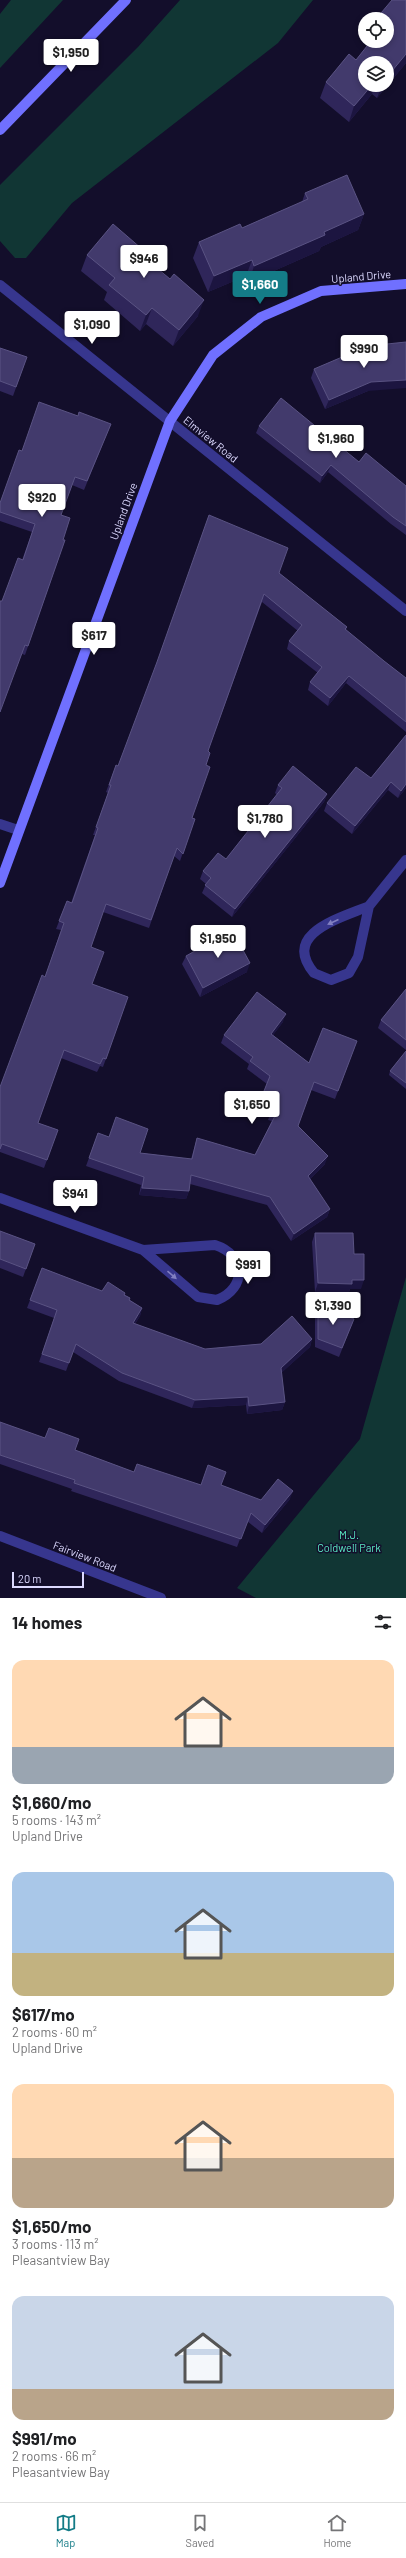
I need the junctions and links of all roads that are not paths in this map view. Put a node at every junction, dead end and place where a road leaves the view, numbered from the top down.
1 (126, 0) edge
2 (0, 130) edge
3 (406, 284) edge
4 (0, 286) edge
5 (170, 421) junction
6 (406, 611) edge
7 (0, 824) edge
8 (18, 830) junction
9 (406, 860) edge
10 (0, 883) edge
11 (369, 906) junction
12 (0, 1198) edge
13 (143, 1250) junction
14 (0, 1536) edge
15 (161, 1598) edge

1 - 2 street
3 - 5 street, Upland Drive
4 - 5 street, Elmview Road
5 - 6 street, Elmview Road
5 - 8 street, Upland Drive
7 - 8 street
8 - 10 street, Upland Drive
9 - 11 street
11 -> 11 street
12 - 13 street
13 -> 13 street
14 - 15 street, Fairview Road

